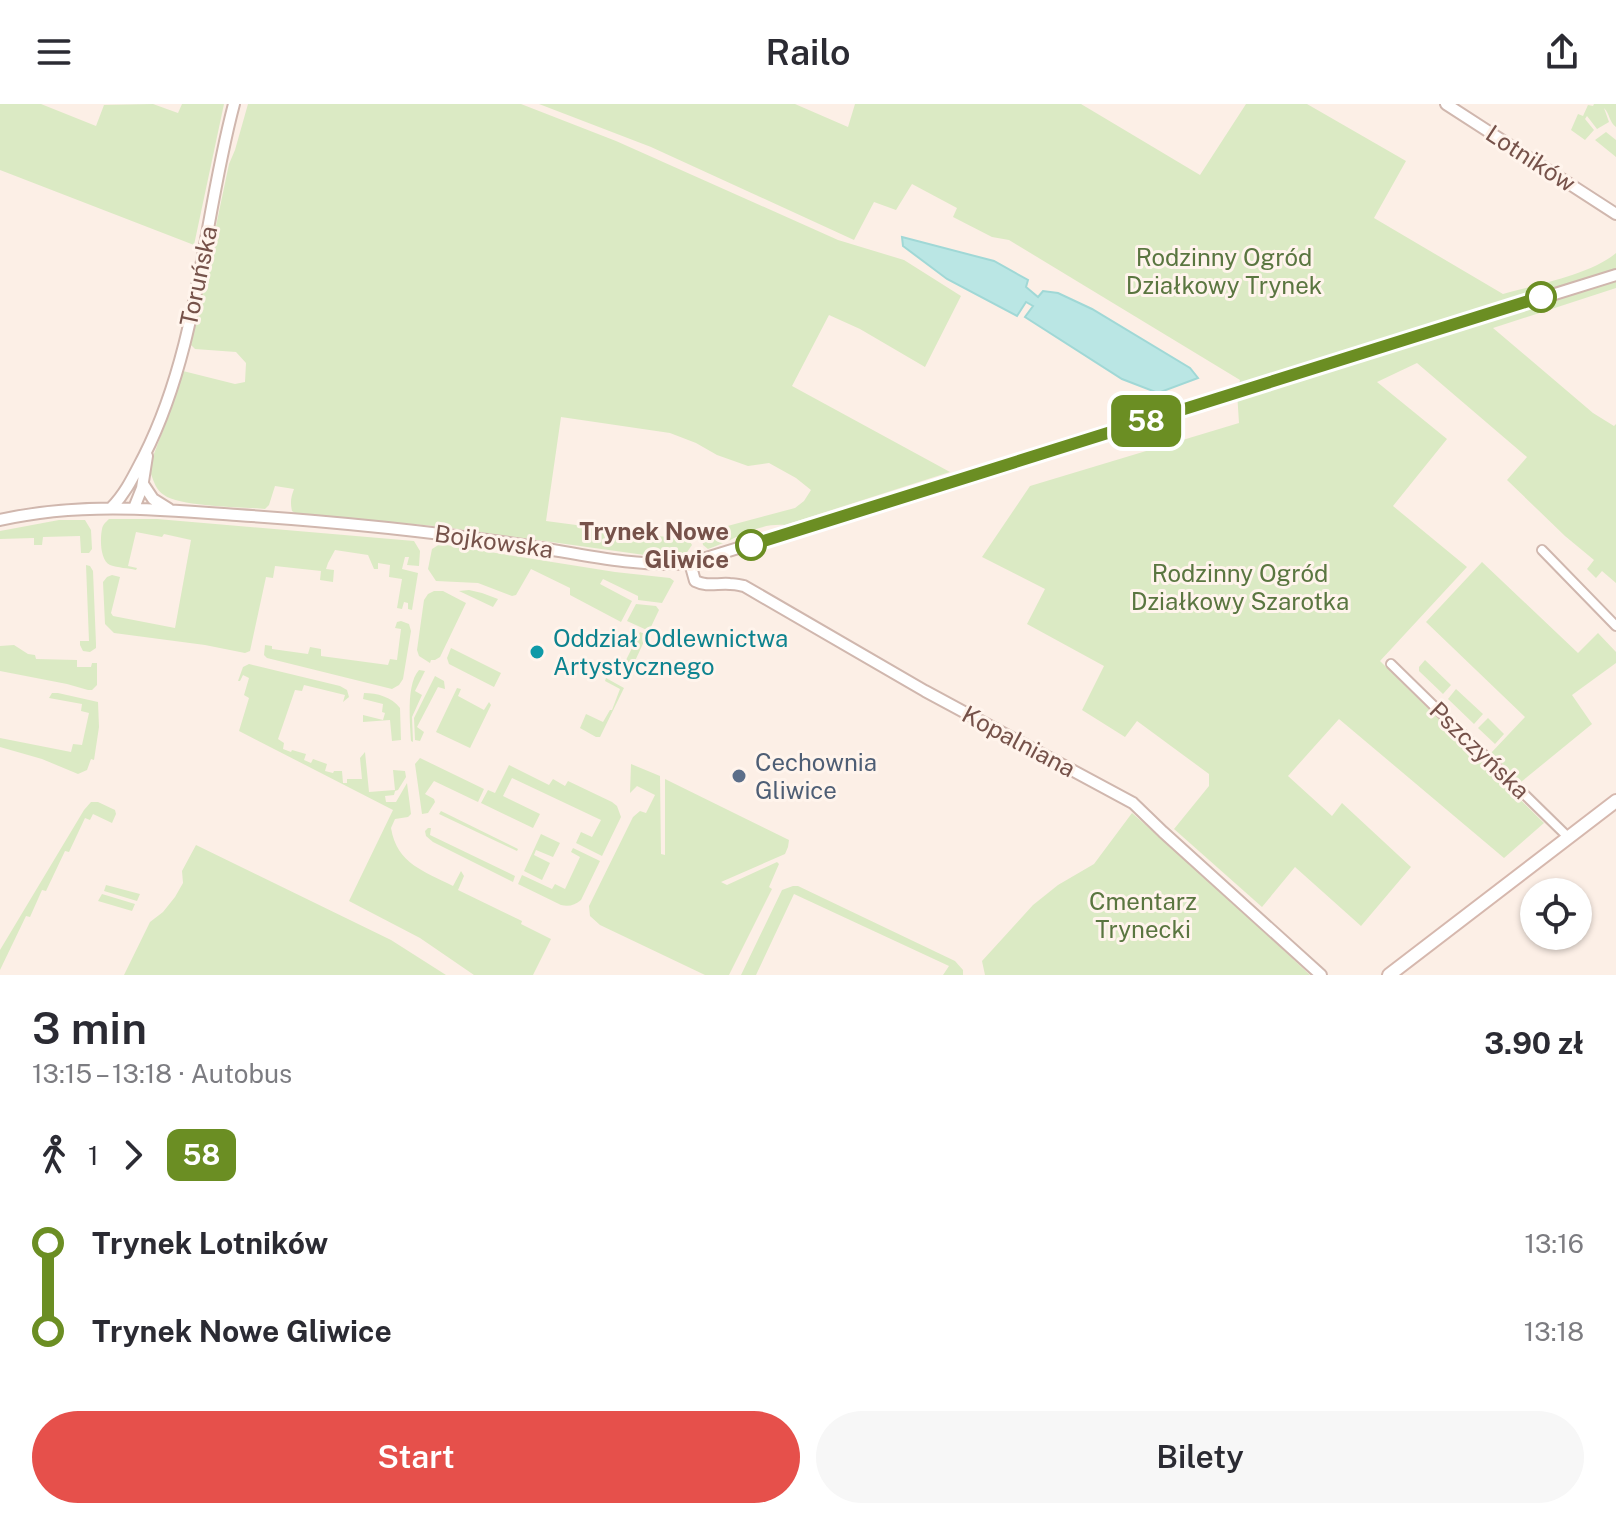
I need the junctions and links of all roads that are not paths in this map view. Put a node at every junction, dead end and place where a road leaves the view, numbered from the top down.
1 (234, 104) edge
2 (1446, 104) edge
3 (1616, 214) edge
4 (1616, 275) edge
5 (150, 444) junction
6 (130, 482) junction
7 (143, 484) junction
8 (111, 508) junction
9 (134, 508) junction
10 (171, 510) junction
11 (0, 520) edge
12 (1542, 550) dead end
13 (690, 563) junction
14 (1616, 626) edge
15 (1391, 664) dead end
16 (1616, 801) edge
17 (1568, 837) junction
18 (1321, 975) edge
19 (1389, 975) edge

1 - 5 street, Toruńska
2 - 3 street, Lotników
4 - 13 street, Bojkowska
5 - 6 street, Toruńska
5 - 7 street, Toruńska
6 - 8 street, Toruńska
6 - 9 street
7 - 9 street, Toruńska
7 - 10 street
8 - 9 street, Bojkowska
8 - 11 street, Bojkowska
9 - 10 street, Bojkowska
10 - 13 street, Bojkowska
12 - 14 street
13 - 18 street, Kopalniana
15 - 17 street, Pszczyńska
16 - 17 main road
17 - 19 main road

